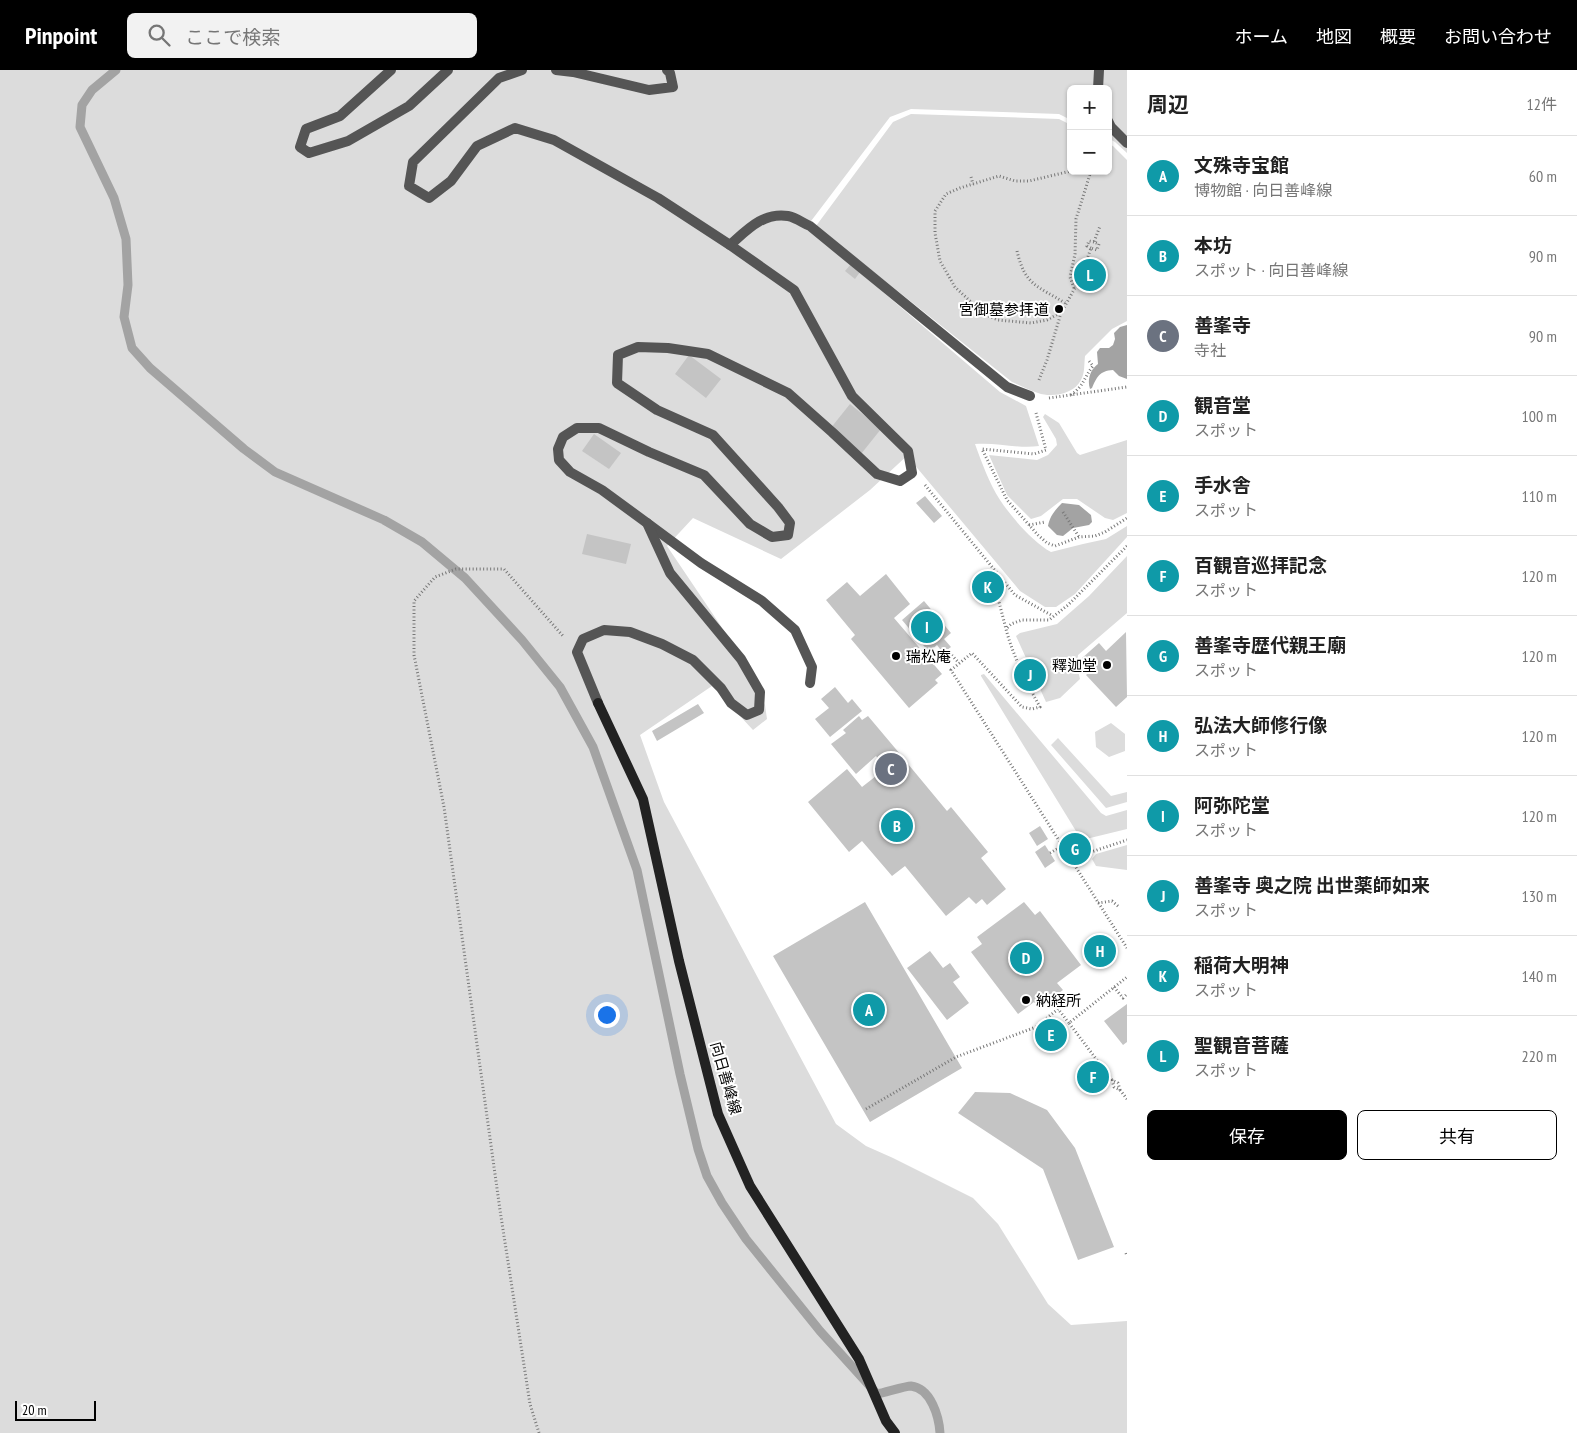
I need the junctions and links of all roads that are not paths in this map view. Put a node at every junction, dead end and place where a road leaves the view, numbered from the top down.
1 (392, 70) edge
2 (448, 70) edge
3 (522, 70) edge
4 (556, 70) edge
5 (667, 70) edge
6 (1098, 70) edge
7 (1098, 85) edge
8 (1112, 128) edge
9 (1127, 143) edge
10 (730, 244) junction
11 (1030, 396) road end
12 (647, 523) junction
13 (810, 683) dead end
14 (598, 703) joint
15 (895, 1433) edge

1 - 2 street
3 - 10 street
4 - 5 street
6 - 7 street
8 - 9 street
10 - 11 street
10 - 12 street
12 - 13 street
12 - 14 street
14 - 15 main road, 向日善峰線

